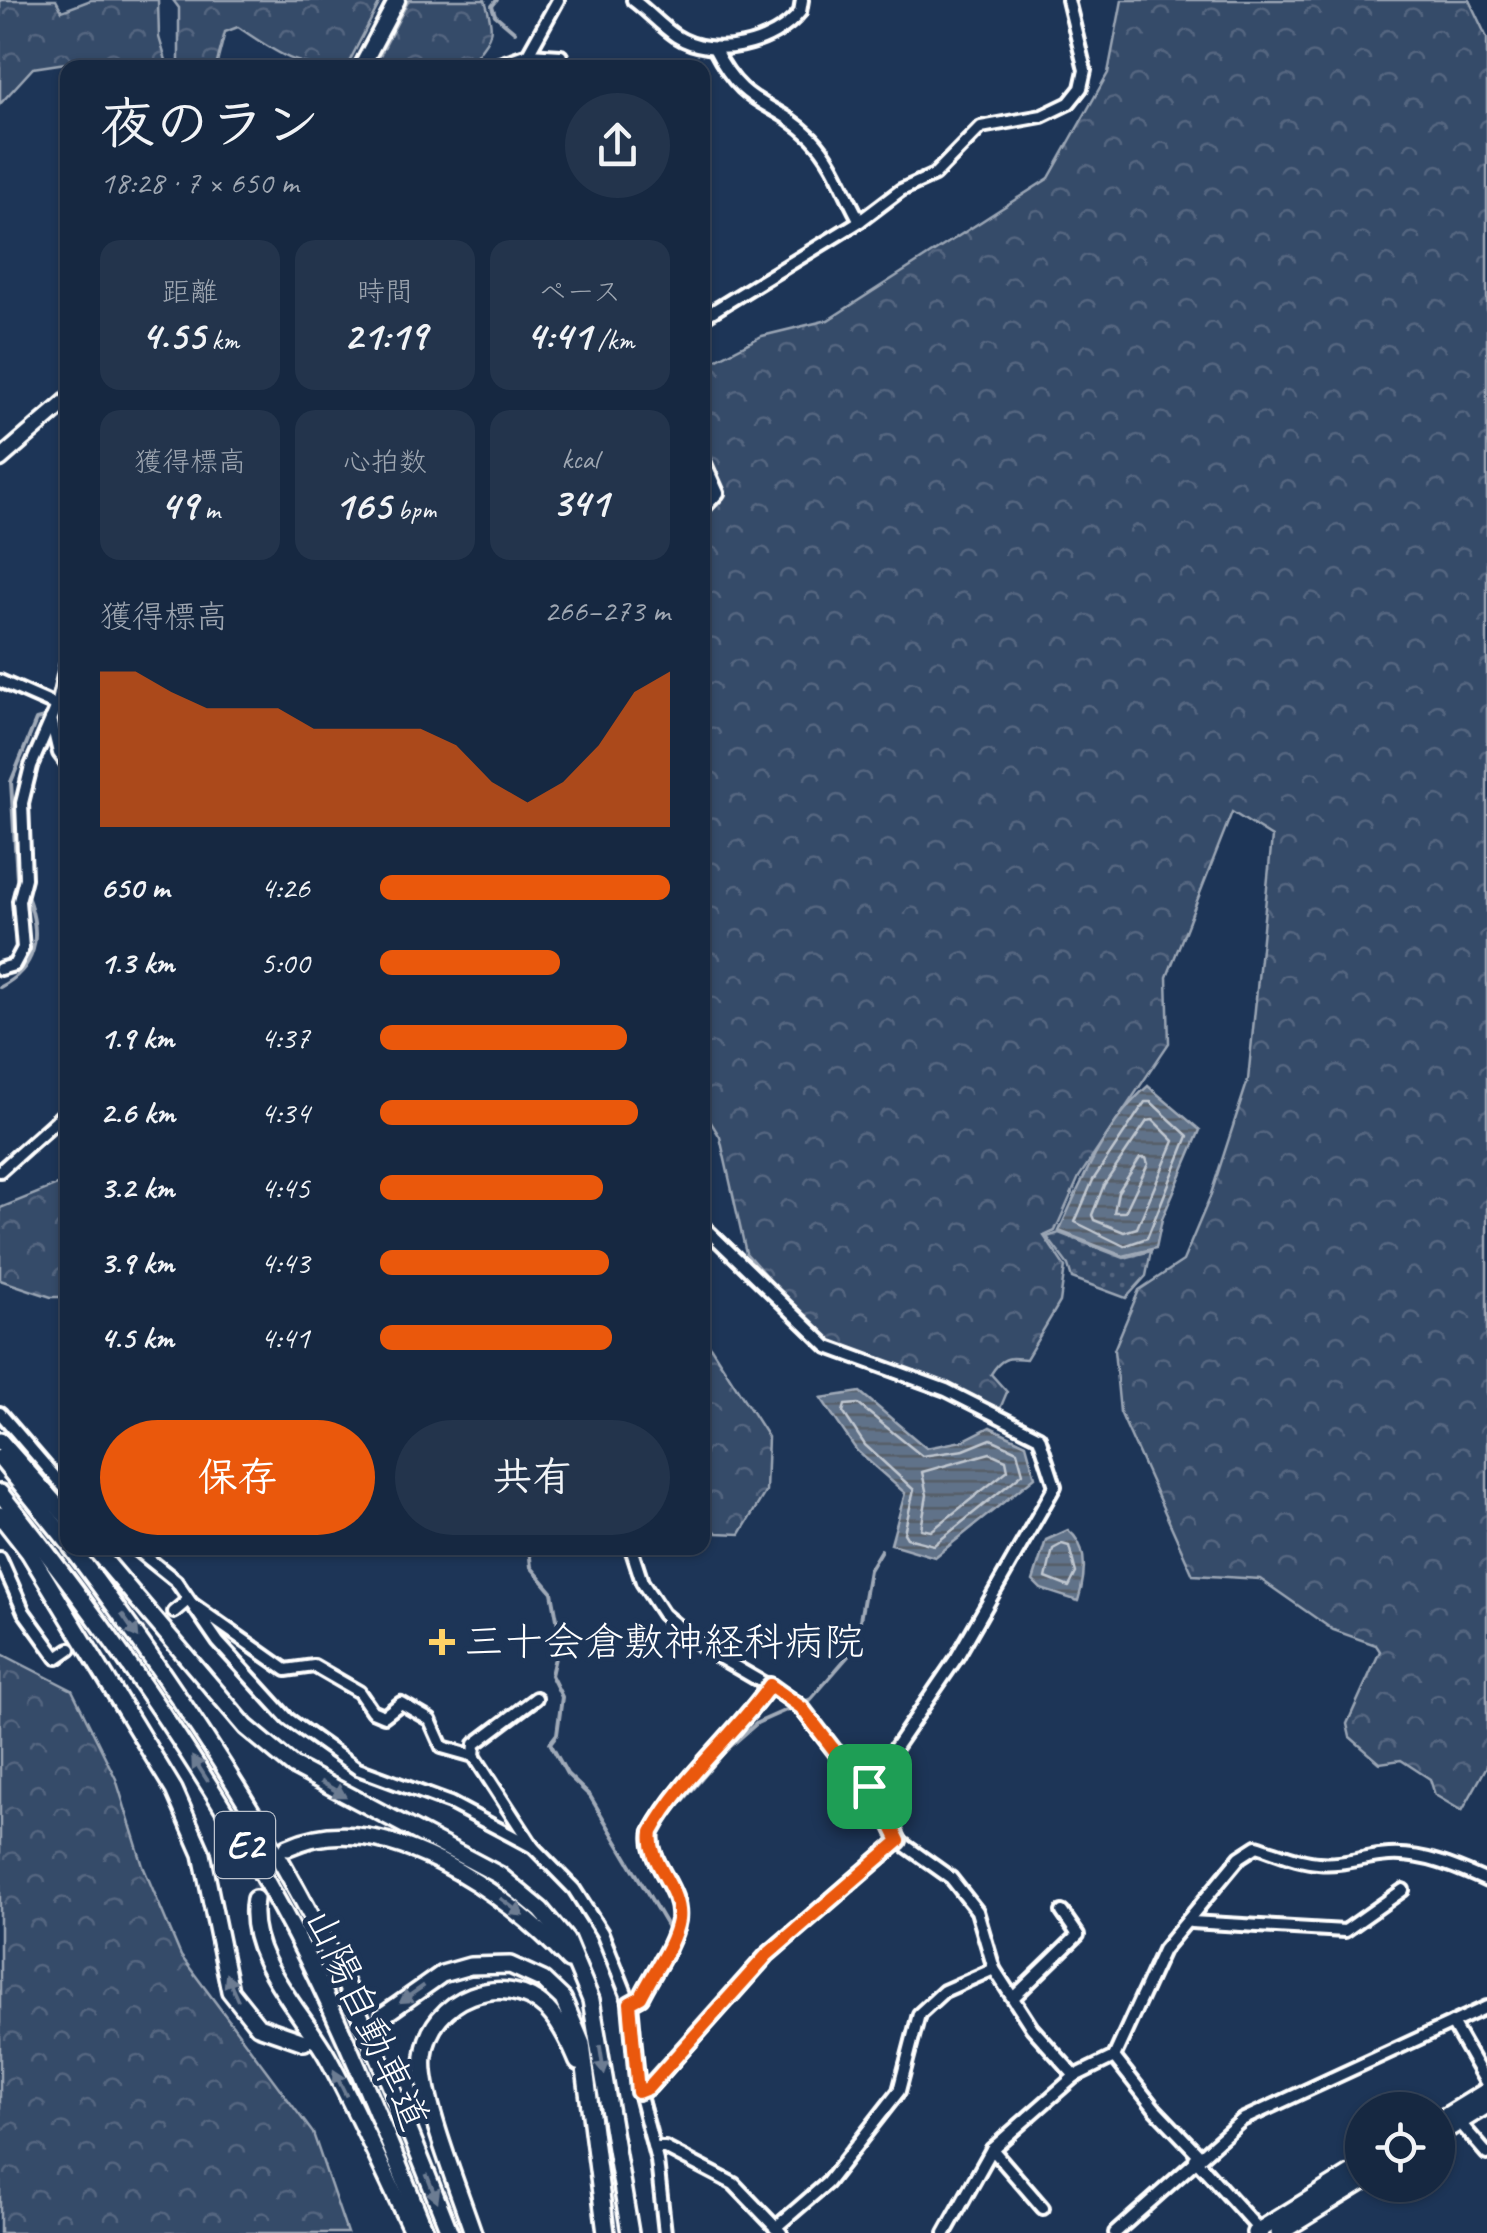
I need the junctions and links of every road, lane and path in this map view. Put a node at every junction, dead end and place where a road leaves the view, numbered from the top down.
1 (396, 0) edge
2 (558, 0) edge
3 (633, 0) edge
4 (802, 0) edge
5 (1068, 0) edge
6 (714, 48) junction
7 (528, 54) junction
8 (364, 60) edge
9 (511, 60) edge
10 (559, 60) edge
11 (860, 221) junction
12 (710, 313) edge
13 (60, 407) edge
14 (0, 458) edge
15 (710, 475) edge
16 (710, 502) edge
17 (0, 681) edge
18 (60, 689) edge
19 (54, 713) junction
20 (60, 754) edge
21 (0, 969) edge
22 (60, 1117) edge
23 (0, 1170) edge
24 (710, 1233) edge
25 (0, 1413) edge
26 (0, 1441) edge
27 (0, 1458) edge
28 (60, 1483) edge
29 (0, 1493) edge
30 (60, 1509) edge
31 (0, 1515) edge
32 (60, 1533) edge
33 (77, 1555) edge
34 (100, 1555) edge
35 (144, 1555) edge
36 (632, 1555) edge
37 (0, 1558) edge
38 (187, 1601) junction
39 (174, 1612) tunnel mouth
40 (70, 1648) tunnel mouth
41 (770, 1685) junction
42 (536, 1698) dead end
43 (474, 1756) junction
44 (869, 1786) junction
45 (899, 1841) junction
46 (288, 1847) tunnel mouth
47 (533, 1847) junction
48 (1487, 1881) edge
49 (1403, 1890) dead end
50 (255, 1899) tunnel mouth
51 (1062, 1912) dead end
52 (1190, 1922) junction
53 (575, 1967) junction
54 (994, 1968) junction
55 (1013, 1998) junction
56 (634, 2002) junction
57 (1487, 2007) edge
58 (384, 2015) tunnel mouth
59 (1452, 2023) junction
60 (304, 2042) tunnel mouth
61 (1114, 2057) junction
62 (582, 2070) junction
63 (1076, 2076) junction
64 (1487, 2088) edge
65 (643, 2091) junction
66 (1487, 2105) edge
67 (1455, 2113) edge
68 (1455, 2116) edge
69 (1455, 2124) edge
70 (659, 2148) junction
71 (992, 2149) junction
72 (1487, 2154) edge
73 (1198, 2157) junction
74 (1345, 2178) edge
75 (1345, 2192) edge
76 (1043, 2208) dead end
77 (778, 2230) edge
78 (1259, 2232) edge
79 (413, 2233) edge
80 (426, 2233) edge
81 (450, 2233) edge
82 (473, 2233) edge
83 (606, 2233) edge
84 (630, 2233) edge
85 (665, 2233) edge
86 (945, 2233) edge
87 (1115, 2233) edge
88 (1279, 2233) edge

1 - 8 main road
2 - 7 street
3 - 6 street
4 - 6 street
5 - 11 street
6 - 11 street
7 - 9 street
7 - 10 street
11 - 12 street
13 - 14 main road
15 - 16 street
17 - 19 street
18 - 19 street
19 - 20 street
19 - 21 street
22 - 23 street
24 - 44 street
25 - 28 street
26 - 30 highway
27 - 32 highway, 山陽自動車道 / E2
80 -> 29 highway, 山陽自動車道 / E2
60 -> 31 highway
33 -> 81 highway, 山陽自動車道 / E2
34 -> 53 highway
35 - 38 street
36 - 41 street
37 - 40 street
38 - 39 street
38 - 43 street
38 - 47 street
41 - 44 street
41 - 56 street
42 - 43 street
43 - 47 street
44 - 45 street
45 - 54 street
45 - 65 street
46 -> 53 highway
47 - 56 street
48 - 52 street
49 - 52 street
79 -> 50 highway
51 - 55 street
52 - 61 street
53 -> 84 highway
54 - 55 street
54 - 77 street
55 - 63 street
56 - 65 street
57 - 59 street
62 -> 58 highway
59 - 64 street
59 - 73 street
61 - 63 street
61 - 73 street
62 - 82 highway
62 - 83 highway
63 - 71 street
64 - 67 highway
65 - 70 street
66 - 68 highway
69 - 72 street
70 - 77 street
70 - 85 street
71 - 76 street
71 - 86 street
73 - 78 street
73 - 87 street
74 - 78 highway
75 - 88 highway

